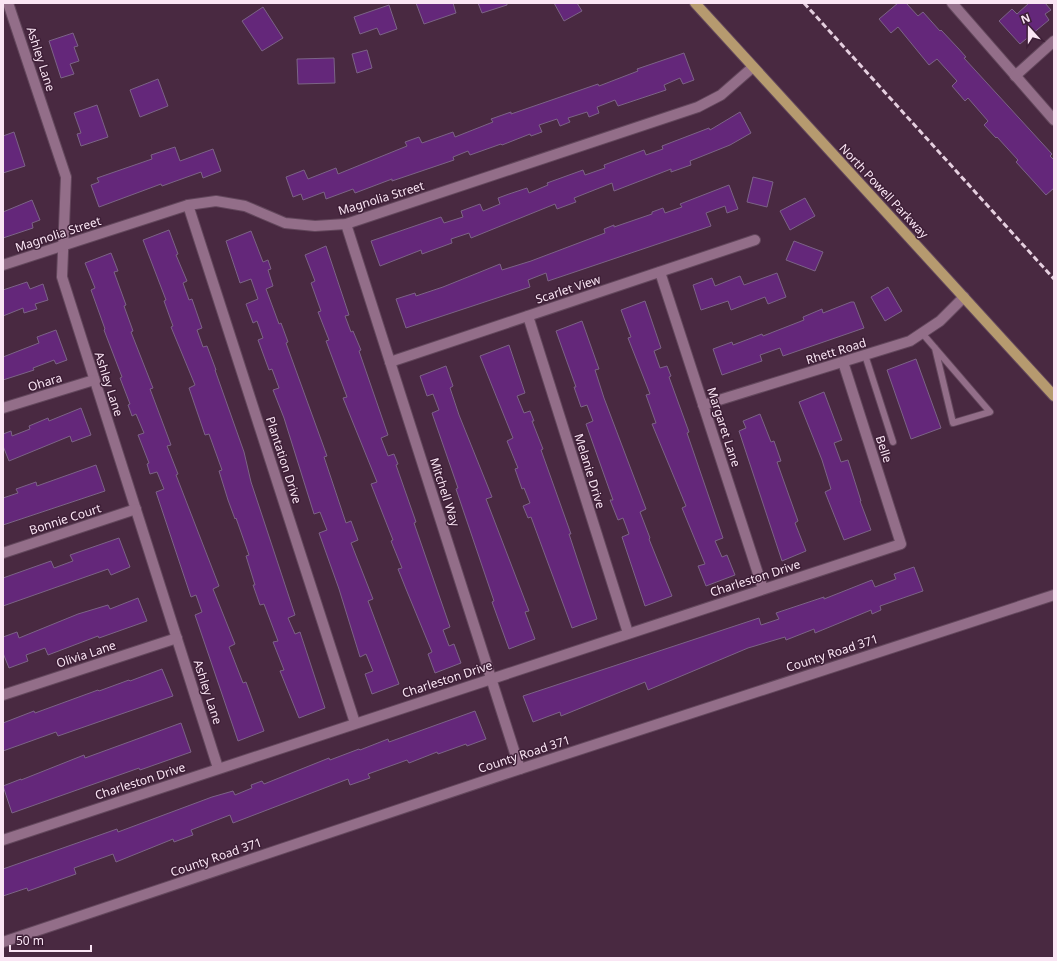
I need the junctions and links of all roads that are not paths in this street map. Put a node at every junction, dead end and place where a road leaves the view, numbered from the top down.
1 (8, 3) edge
2 (695, 3) edge
3 (952, 3) edge
4 (1054, 41) edge
5 (753, 67) junction
6 (1015, 76) junction
7 (1054, 120) edge
8 (188, 205) junction
9 (346, 224) junction
10 (755, 240) dead end
11 (62, 245) junction
12 (3, 265) edge
13 (660, 272) junction
14 (964, 297) junction
15 (528, 316) junction
16 (922, 333) junction
17 (935, 348) junction
18 (865, 355) junction
19 (390, 362) junction
20 (843, 362) junction
21 (94, 380) junction
22 (1054, 396) edge
23 (703, 405) junction
24 (3, 408) edge
25 (893, 442) dead end
26 (136, 509) junction
27 (901, 544) joint
28 (3, 553) edge
29 (763, 589) junction
30 (1054, 595) edge
31 (628, 633) junction
32 (177, 638) junction
33 (491, 678) junction
34 (3, 695) edge
35 (355, 723) junction
36 (218, 768) junction
37 (520, 769) junction
38 (3, 840) edge
39 (3, 942) edge

1 - 11 street, Ashley Lane
2 - 5 main road, North Powell Parkway
3 - 6 street
4 - 6 street
5 - 9 street, Magnolia Street
5 - 14 main road, North Powell Parkway
6 - 7 street
8 - 9 street, Magnolia Street
8 - 11 street, Magnolia Street
8 - 35 street, Plantation Drive
9 - 19 street, Mitchell Way
10 - 13 street, Scarlet View
11 - 12 street, Magnolia Street
11 - 21 street, Ashley Lane
13 - 15 street, Scarlet View
13 - 23 street, Margaret Lane
14 - 16 street, Rhett Road
14 - 22 main road, North Powell Parkway
15 - 19 street, Scarlet View
15 - 31 street, Melanie Drive
16 - 17 lane
16 - 18 street, Rhett Road
17 - 17 lane
18 - 20 street, Rhett Road
18 - 25 lane
19 - 33 street, Mitchell Way
20 - 23 street, Rhett Road
20 - 27 street, Belle
21 - 24 street, Ohara
21 - 26 street, Ashley Lane
23 - 29 street, Margaret Lane
26 - 28 street, Bonnie Court
26 - 32 street, Ashley Lane
27 - 29 street, Charleston Drive
29 - 31 street, Charleston Drive
30 - 37 street, County Road 371
31 - 33 street, Charleston Drive
32 - 34 street, Olivia Lane
32 - 36 street, Ashley Lane
33 - 35 street, Charleston Drive
33 - 37 street, Mitchell Way
35 - 36 street, Charleston Drive
36 - 38 street, Charleston Drive
37 - 39 street, County Road 371

